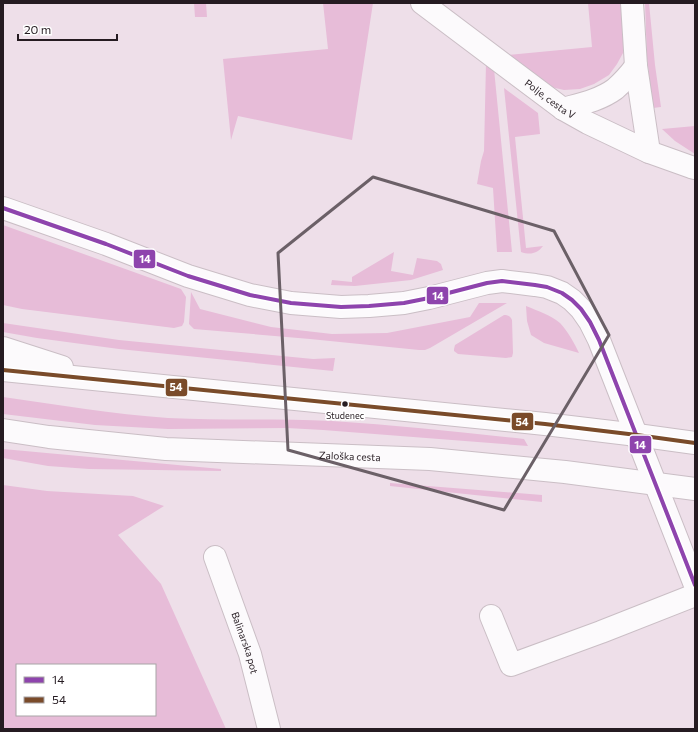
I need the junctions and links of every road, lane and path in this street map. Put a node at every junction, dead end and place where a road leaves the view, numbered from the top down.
1 (422, 3) edge
2 (632, 3) edge
3 (636, 66) junction
4 (563, 108) junction
5 (649, 152) junction
6 (695, 168) edge
7 (12, 211) edge
8 (3, 348) edge
9 (3, 370) edge
10 (101, 380) junction
11 (3, 430) edge
12 (637, 435) junction
13 (695, 444) edge
14 (656, 484) junction
15 (695, 489) edge
16 (215, 557) dead end
17 (695, 585) edge
18 (695, 595) edge
19 (491, 616) dead end
20 (269, 729) edge

1 - 4 main road, Polje, cesta V
2 - 3 main road
3 - 4 main road
3 - 5 main road
4 - 5 main road, Polje, cesta V
5 - 6 main road, Polje, cesta V
7 - 12 main road
8 - 10 main road
9 - 10 main road
10 - 12 main road
11 - 14 main road, Zaloška cesta
12 - 13 main road
12 - 14 main road
14 - 15 main road, Zaloška cesta
14 - 17 main road
16 - 20 main road, Balinarska pot
18 - 19 main road

